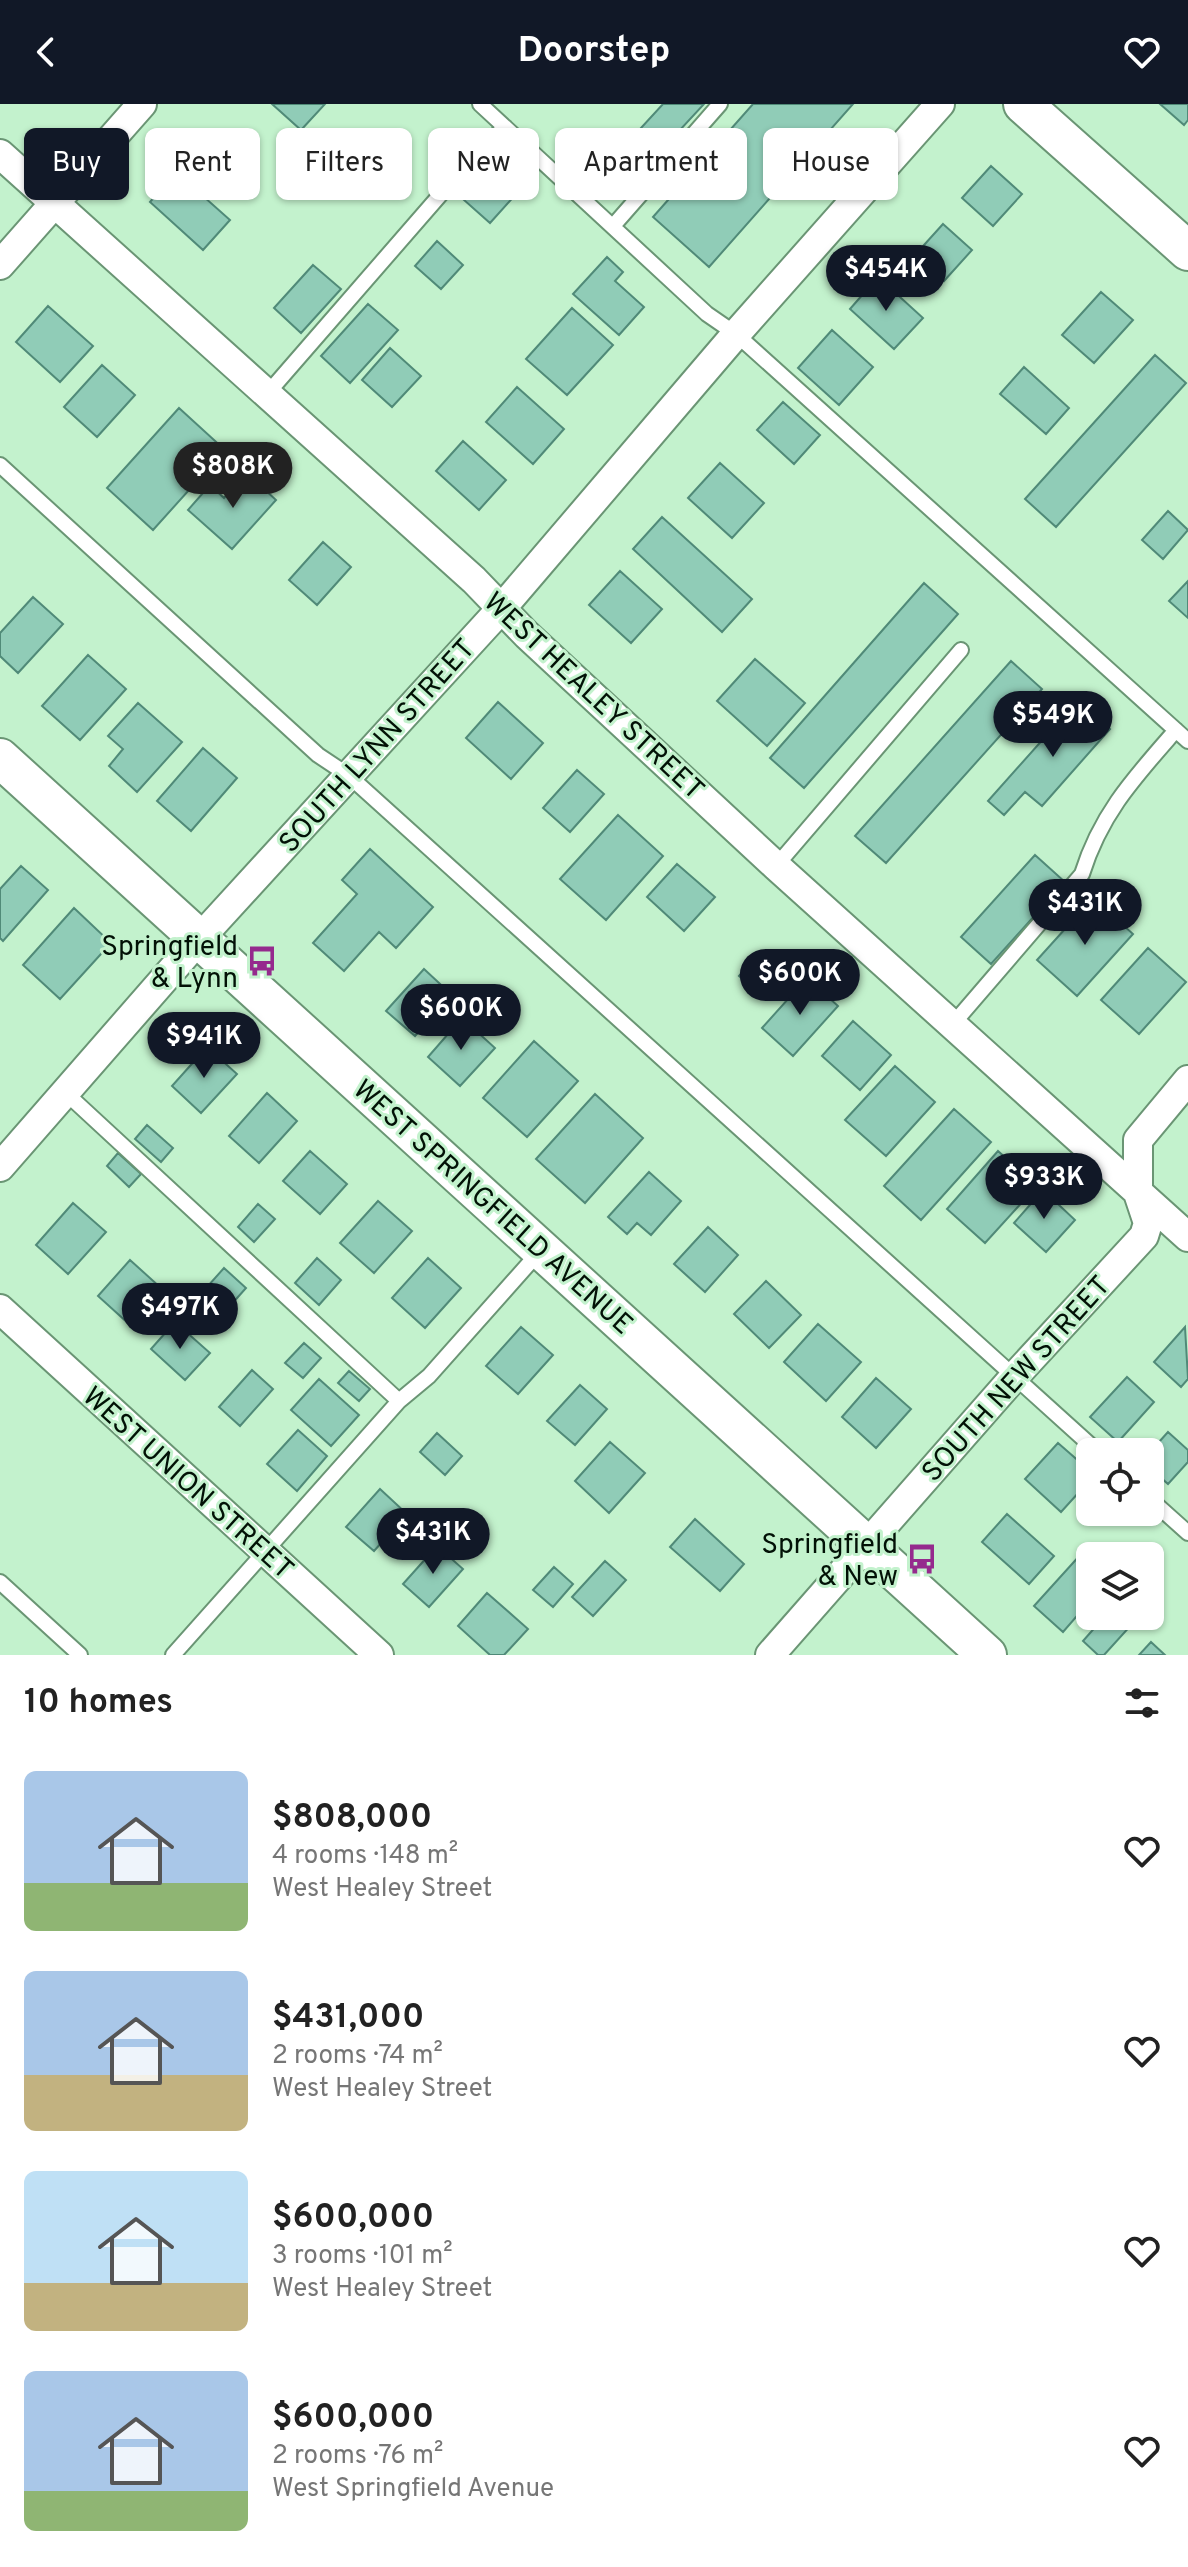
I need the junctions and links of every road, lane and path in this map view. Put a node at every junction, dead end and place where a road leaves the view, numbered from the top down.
1 (142, 104) edge
2 (480, 104) edge
3 (720, 104) edge
4 (940, 104) edge
5 (1023, 104) edge
6 (505, 127) junction
7 (0, 154) edge
8 (55, 203) junction
9 (613, 226) junction
10 (1188, 251) edge
11 (0, 265) edge
12 (736, 334) junction
13 (267, 394) junction
14 (0, 465) edge
15 (501, 609) junction
16 (961, 650) dead end
17 (1176, 730) junction
18 (1188, 741) edge
19 (0, 758) edge
20 (348, 775) junction
21 (776, 866) junction
22 (200, 938) junction
23 (953, 1024) junction
24 (1188, 1080) edge
25 (67, 1094) junction
26 (0, 1167) edge
27 (1138, 1193) junction
28 (1188, 1237) edge
29 (541, 1250) junction
30 (0, 1309) edge
31 (1015, 1376) junction
32 (399, 1401) junction
33 (1083, 1438) edge
34 (1164, 1512) edge
35 (1188, 1533) edge
36 (865, 1544) junction
37 (266, 1553) junction
38 (0, 1582) edge
39 (80, 1655) edge
40 (173, 1655) edge
41 (379, 1655) edge
42 (770, 1655) edge
43 (987, 1655) edge

1 - 8 street
2 - 6 lane
3 - 9 lane
4 - 12 street, SOUTH LYNN STREET
5 - 10 main road
6 - 9 lane
6 - 13 lane
7 - 8 street, WEST HEALEY STREET
8 - 11 street
8 - 13 street, WEST HEALEY STREET
9 - 12 lane
12 - 15 street, SOUTH LYNN STREET
12 - 17 lane
13 - 15 street, WEST HEALEY STREET
14 - 20 lane
15 - 20 street, SOUTH LYNN STREET
15 - 21 street, WEST HEALEY STREET
16 - 21 lane
17 - 18 lane
17 - 23 lane
19 - 22 main road, WEST SPRINGFIELD AVENUE
20 - 22 street, SOUTH LYNN STREET
20 - 31 lane
21 - 23 street, WEST HEALEY STREET
22 - 25 street, SOUTH LYNN STREET
22 - 29 main road, WEST SPRINGFIELD AVENUE
23 - 27 street, WEST HEALEY STREET
24 - 27 street, SOUTH NEW STREET
25 - 26 street, SOUTH LYNN STREET
25 - 32 lane
27 - 28 street, WEST HEALEY STREET
27 - 31 street, SOUTH NEW STREET
29 - 32 lane
29 - 36 main road, WEST SPRINGFIELD AVENUE
30 - 37 street, WEST UNION STREET
31 - 33 lane
31 - 36 street, SOUTH NEW STREET
32 - 37 lane
34 - 35 lane
36 - 42 street, SOUTH NEW STREET
36 - 43 main road, WEST SPRINGFIELD AVENUE
37 - 40 lane
37 - 41 street, WEST UNION STREET
38 - 39 lane

